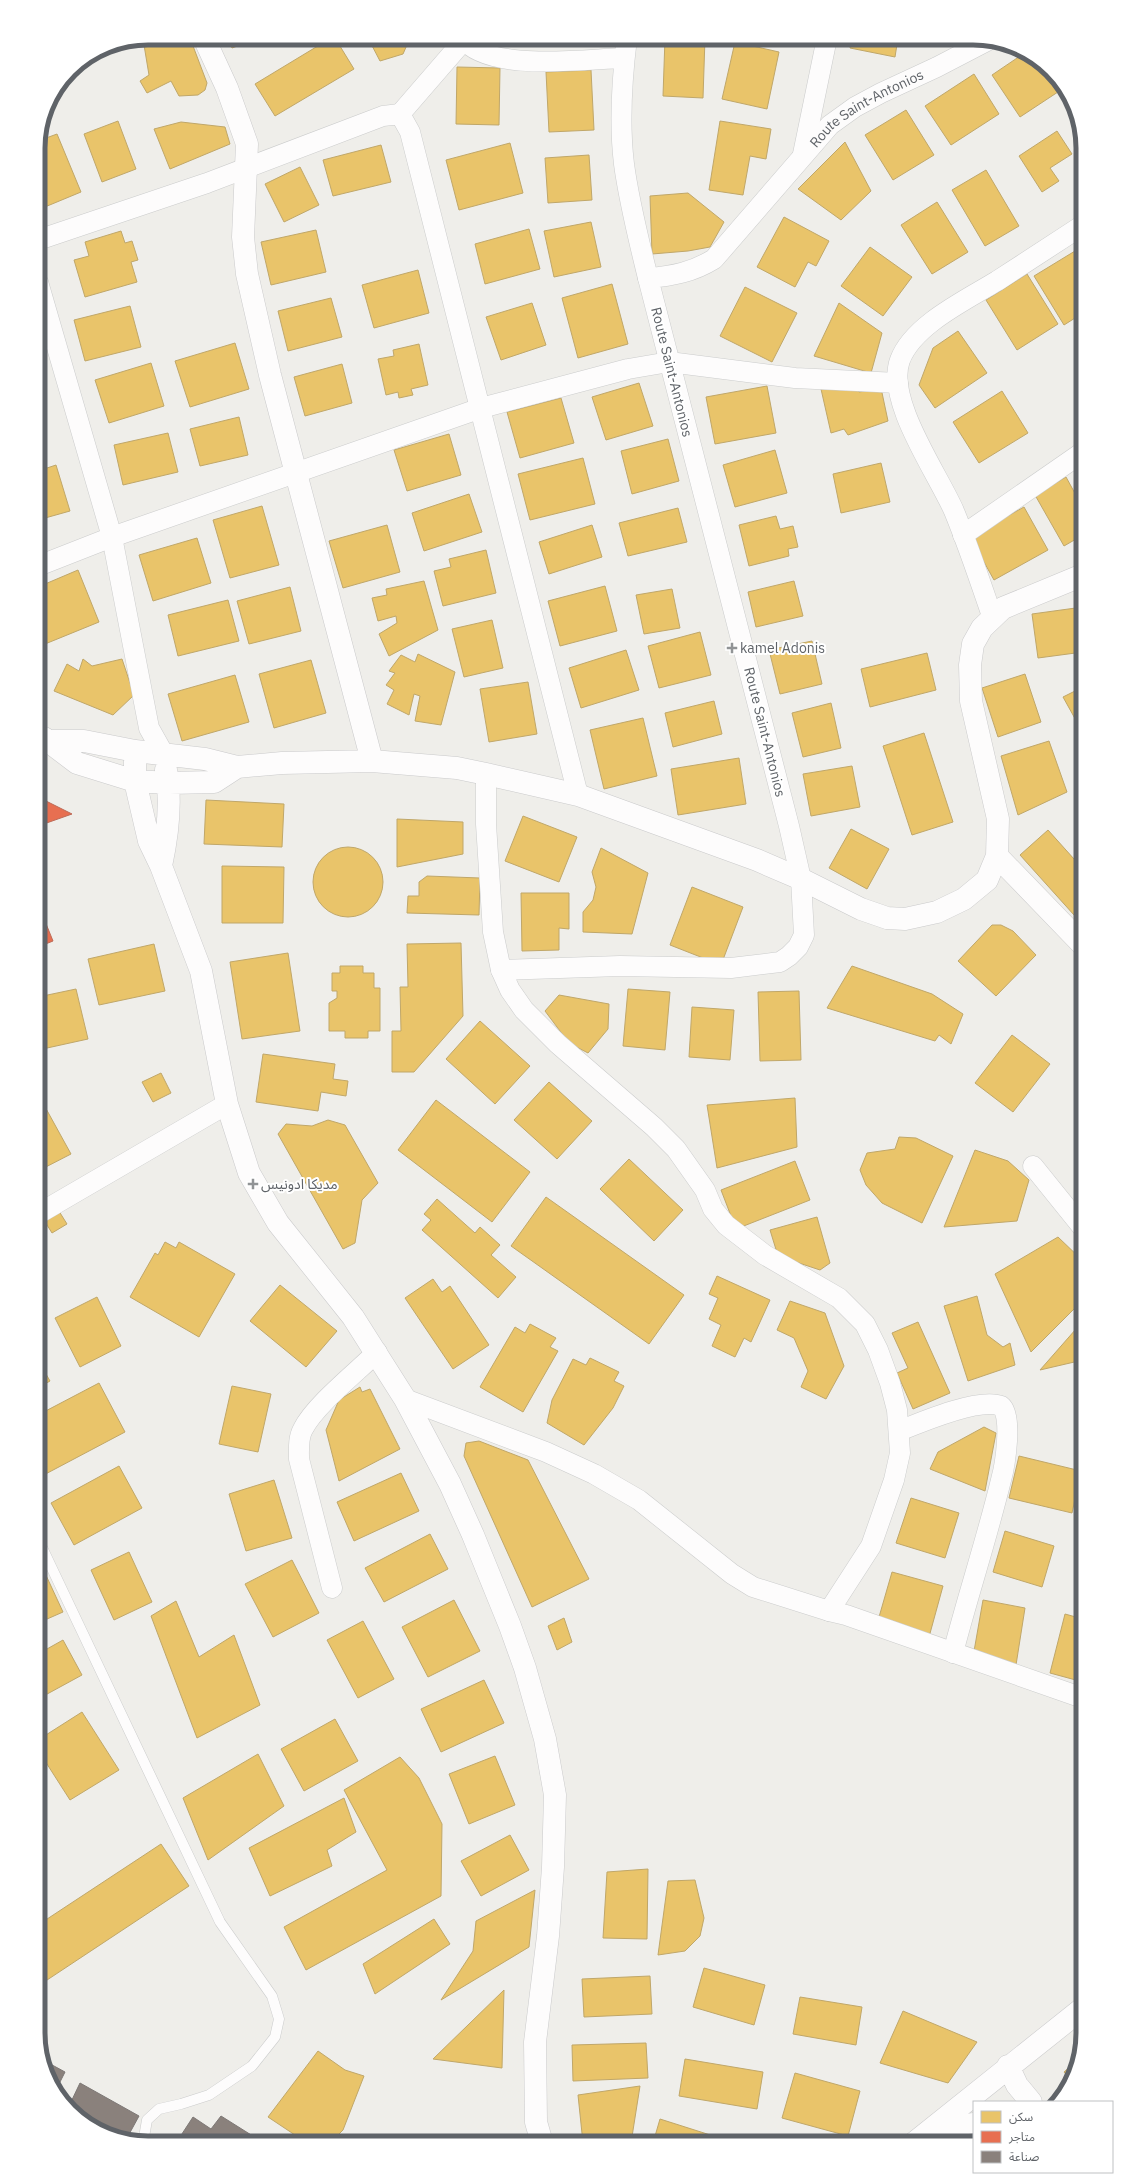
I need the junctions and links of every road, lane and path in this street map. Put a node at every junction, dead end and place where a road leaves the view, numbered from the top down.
1 (207, 45) edge
2 (458, 45) edge
3 (471, 45) edge
4 (626, 45) edge
5 (826, 45) edge
6 (979, 45) edge
7 (624, 58) junction
8 (400, 114) junction
9 (803, 154) junction
10 (247, 169) junction
11 (1076, 229) edge
12 (45, 238) edge
13 (648, 278) junction
14 (45, 306) edge
15 (669, 362) junction
16 (898, 383) junction
17 (481, 408) junction
18 (1076, 457) edge
19 (297, 472) junction
20 (963, 536) junction
21 (112, 537) junction
22 (45, 563) edge
23 (1076, 578) edge
24 (992, 616) junction
25 (149, 728) junction
26 (45, 738) edge
27 (45, 739) edge
28 (135, 751) junction
29 (163, 753) junction
30 (372, 761) junction
31 (237, 767) junction
32 (486, 774) junction
33 (135, 781) junction
34 (168, 783) junction
35 (578, 795) junction
36 (997, 856) junction
37 (161, 866) junction
38 (801, 879) junction
39 (1076, 938) edge
40 (501, 970) junction
41 (227, 1104) junction
42 (1033, 1166) dead end
43 (45, 1210) edge
44 (1076, 1219) edge
45 (377, 1352) junction
46 (405, 1399) junction
47 (899, 1431) junction
48 (45, 1554) edge
49 (332, 1588) dead end
50 (829, 1611) junction
51 (953, 1653) junction
52 (1076, 1696) edge
53 (1076, 2013) edge
54 (1008, 2066) junction
55 (1030, 2101) edge
56 (973, 2123) edge
57 (933, 2128) junction
58 (144, 2136) edge
59 (540, 2136) edge
60 (923, 2136) edge

1 - 10 main road
2 - 8 street
3 - 7 street
4 - 7 street
5 - 9 street
6 - 9 street, Route Saint-Antonios
7 - 13 street
8 - 10 street
8 - 17 street
9 - 13 street, Route Saint-Antonios
10 - 12 street
10 - 19 main road
11 - 16 street
13 - 15 street, Route Saint-Antonios
14 - 21 street
15 - 16 street
15 - 17 street
15 - 38 street, Route Saint-Antonios
16 - 20 street
17 - 19 street
17 - 35 street
18 - 20 street
19 - 21 street
19 - 30 main road
20 - 24 street
21 - 22 street
21 - 25 street
23 - 24 main road
24 - 36 main road
25 - 28 street
25 - 29 street
26 - 28 main road
27 - 33 main road
28 - 29 main road
28 - 33 main road
29 - 31 main road
29 - 34 main road
30 - 31 main road
30 - 32 main road
31 - 34 main road
32 - 35 main road
32 - 40 street
33 - 34 main road
33 - 37 main road
34 - 37 main road
35 - 38 main road
36 - 38 main road
36 - 39 main road
37 - 41 main road
38 - 40 street, Route Saint-Antonios
40 - 47 street
41 - 43 street
41 - 45 main road
42 - 44 street
45 - 46 main road
45 - 49 street
46 - 50 street
46 - 59 main road
47 - 50 street
47 - 51 street
48 - 58 lane
50 - 51 street
51 - 52 street
53 - 54 main road
54 - 55 main road
54 - 57 main road
56 - 57 street
57 - 60 main road

